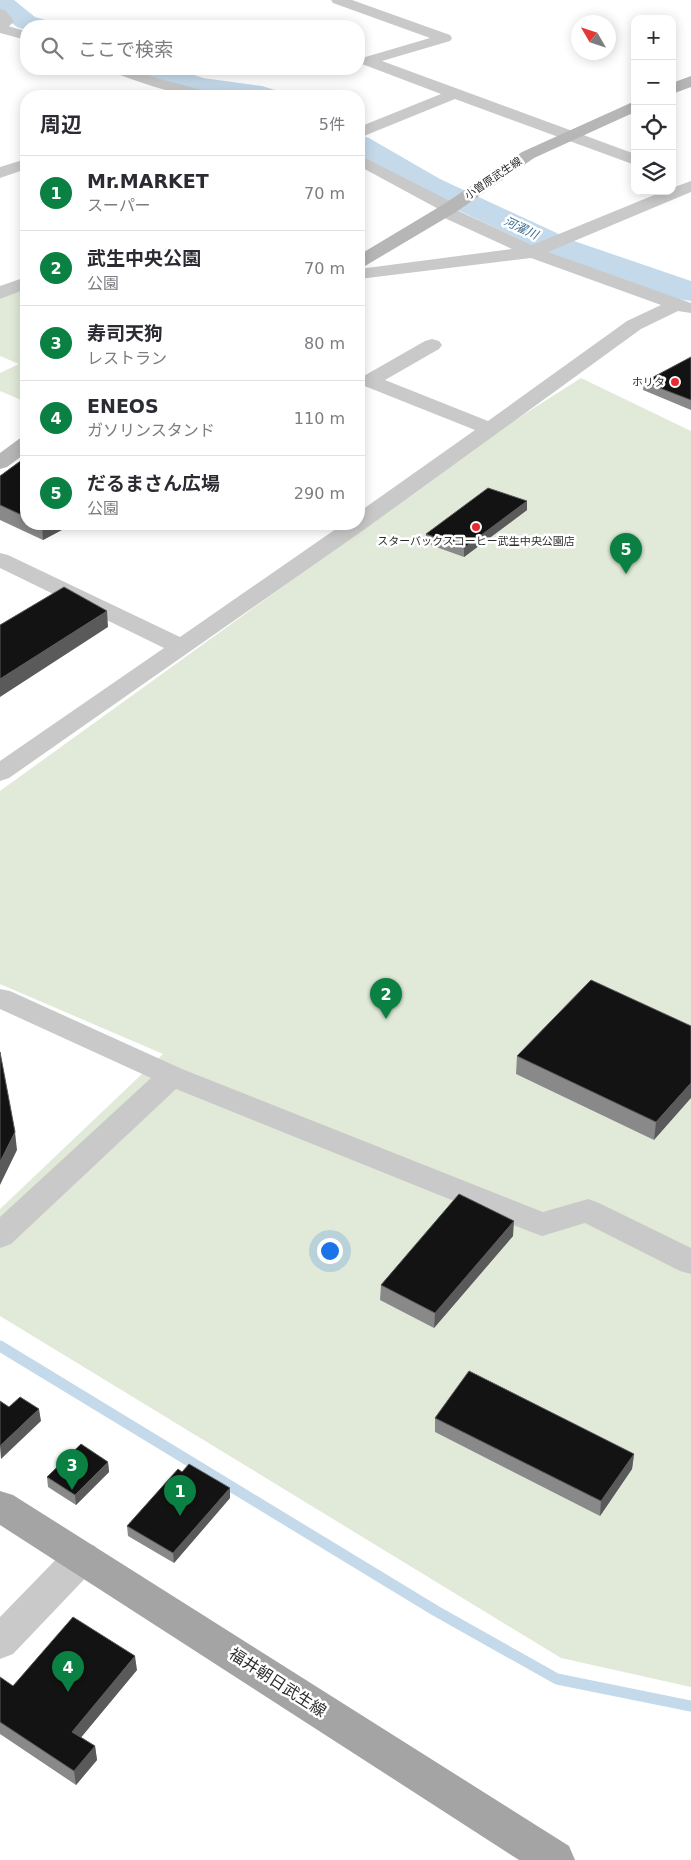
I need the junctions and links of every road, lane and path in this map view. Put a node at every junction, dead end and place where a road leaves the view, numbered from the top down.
1 (338, 0) edge
2 (0, 13) edge
3 (0, 28) edge
4 (20, 34) edge
5 (134, 75) edge
6 (691, 81) edge
7 (676, 87) edge
8 (185, 90) edge
9 (454, 94) junction
10 (631, 108) edge
11 (365, 131) edge
12 (569, 136) junction
13 (631, 159) edge
14 (365, 163) edge
15 (20, 166) edge
16 (0, 173) edge
17 (676, 178) edge
18 (691, 185) edge
19 (452, 206) junction
20 (532, 252) junction
21 (365, 258) edge
22 (365, 273) edge
23 (20, 285) edge
24 (0, 294) edge
25 (684, 306) edge
26 (432, 345) dead end
27 (491, 429) junction
28 (20, 447) edge
29 (0, 463) edge
30 (365, 518) edge
31 (348, 530) edge
32 (0, 560) edge
33 (182, 647) junction
34 (0, 773) edge
35 (0, 998) edge
36 (172, 1076) junction
37 (0, 1236) edge
38 (691, 1262) edge
39 (0, 1506) edge
40 (82, 1557) junction
41 (0, 1642) edge
42 (555, 1860) edge

1 - 9 street
2 - 3 street
3 - 4 street
5 - 8 street
6 - 7 main road
9 - 11 street
9 - 12 street
10 - 12 main road, 小曽原武生線
12 - 13 street
12 - 19 main road, 小曽原武生線
14 - 19 street
15 - 16 street
17 - 18 street
18 - 20 street
19 - 20 street
19 - 21 main road, 小曽原武生線
20 - 22 street
20 - 25 street
23 - 24 street
25 - 27 street
26 - 27 street
27 - 30 street
28 - 29 main road
31 - 33 street
32 - 33 street
33 - 34 street
35 - 36 street
36 - 37 street
36 - 38 street
39 - 40 main road, 福井朝日武生線
40 - 41 street
40 - 42 main road, 福井朝日武生線

